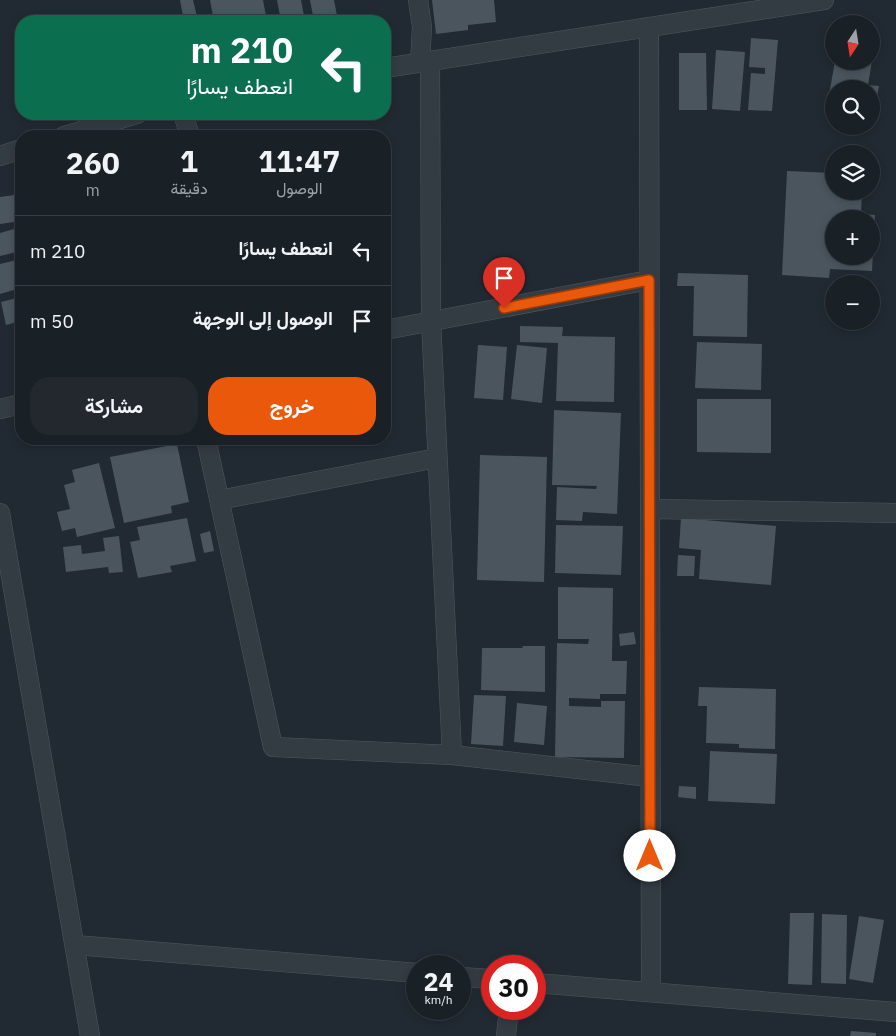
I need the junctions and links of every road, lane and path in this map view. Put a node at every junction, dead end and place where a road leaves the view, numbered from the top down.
1 (418, 0) edge
2 (824, 0) edge
3 (766, 5) edge
4 (649, 27) junction
5 (425, 62) junction
6 (391, 67) edge
7 (117, 120) edge
8 (84, 130) edge
9 (15, 151) edge
10 (0, 156) edge
11 (649, 280) junction
12 (431, 321) junction
13 (391, 329) edge
14 (15, 405) edge
15 (0, 409) edge
16 (207, 445) edge
17 (437, 458) junction
18 (219, 500) junction
19 (650, 509) junction
20 (0, 513) edge
21 (896, 513) edge
22 (452, 755) junction
23 (650, 777) junction
24 (75, 945) junction
25 (406, 972) edge
26 (546, 984) edge
27 (651, 992) junction
28 (896, 1012) edge
29 (508, 1020) edge
30 (90, 1036) edge
31 (506, 1036) edge

1 - 5 street
2 - 3 street
3 - 4 street
4 - 5 street
4 - 11 street
5 - 6 street
5 - 12 street
7 - 8 street
9 - 10 street
11 - 12 street
11 - 19 street
12 - 13 street
12 - 17 street
14 - 15 street
16 - 18 street
17 - 18 street
17 - 22 street
18 - 22 street
19 - 21 street
19 - 23 street
20 - 24 street
22 - 23 street
23 - 27 street
24 - 25 street
24 - 30 street
26 - 27 street
27 - 28 street
29 - 31 street

